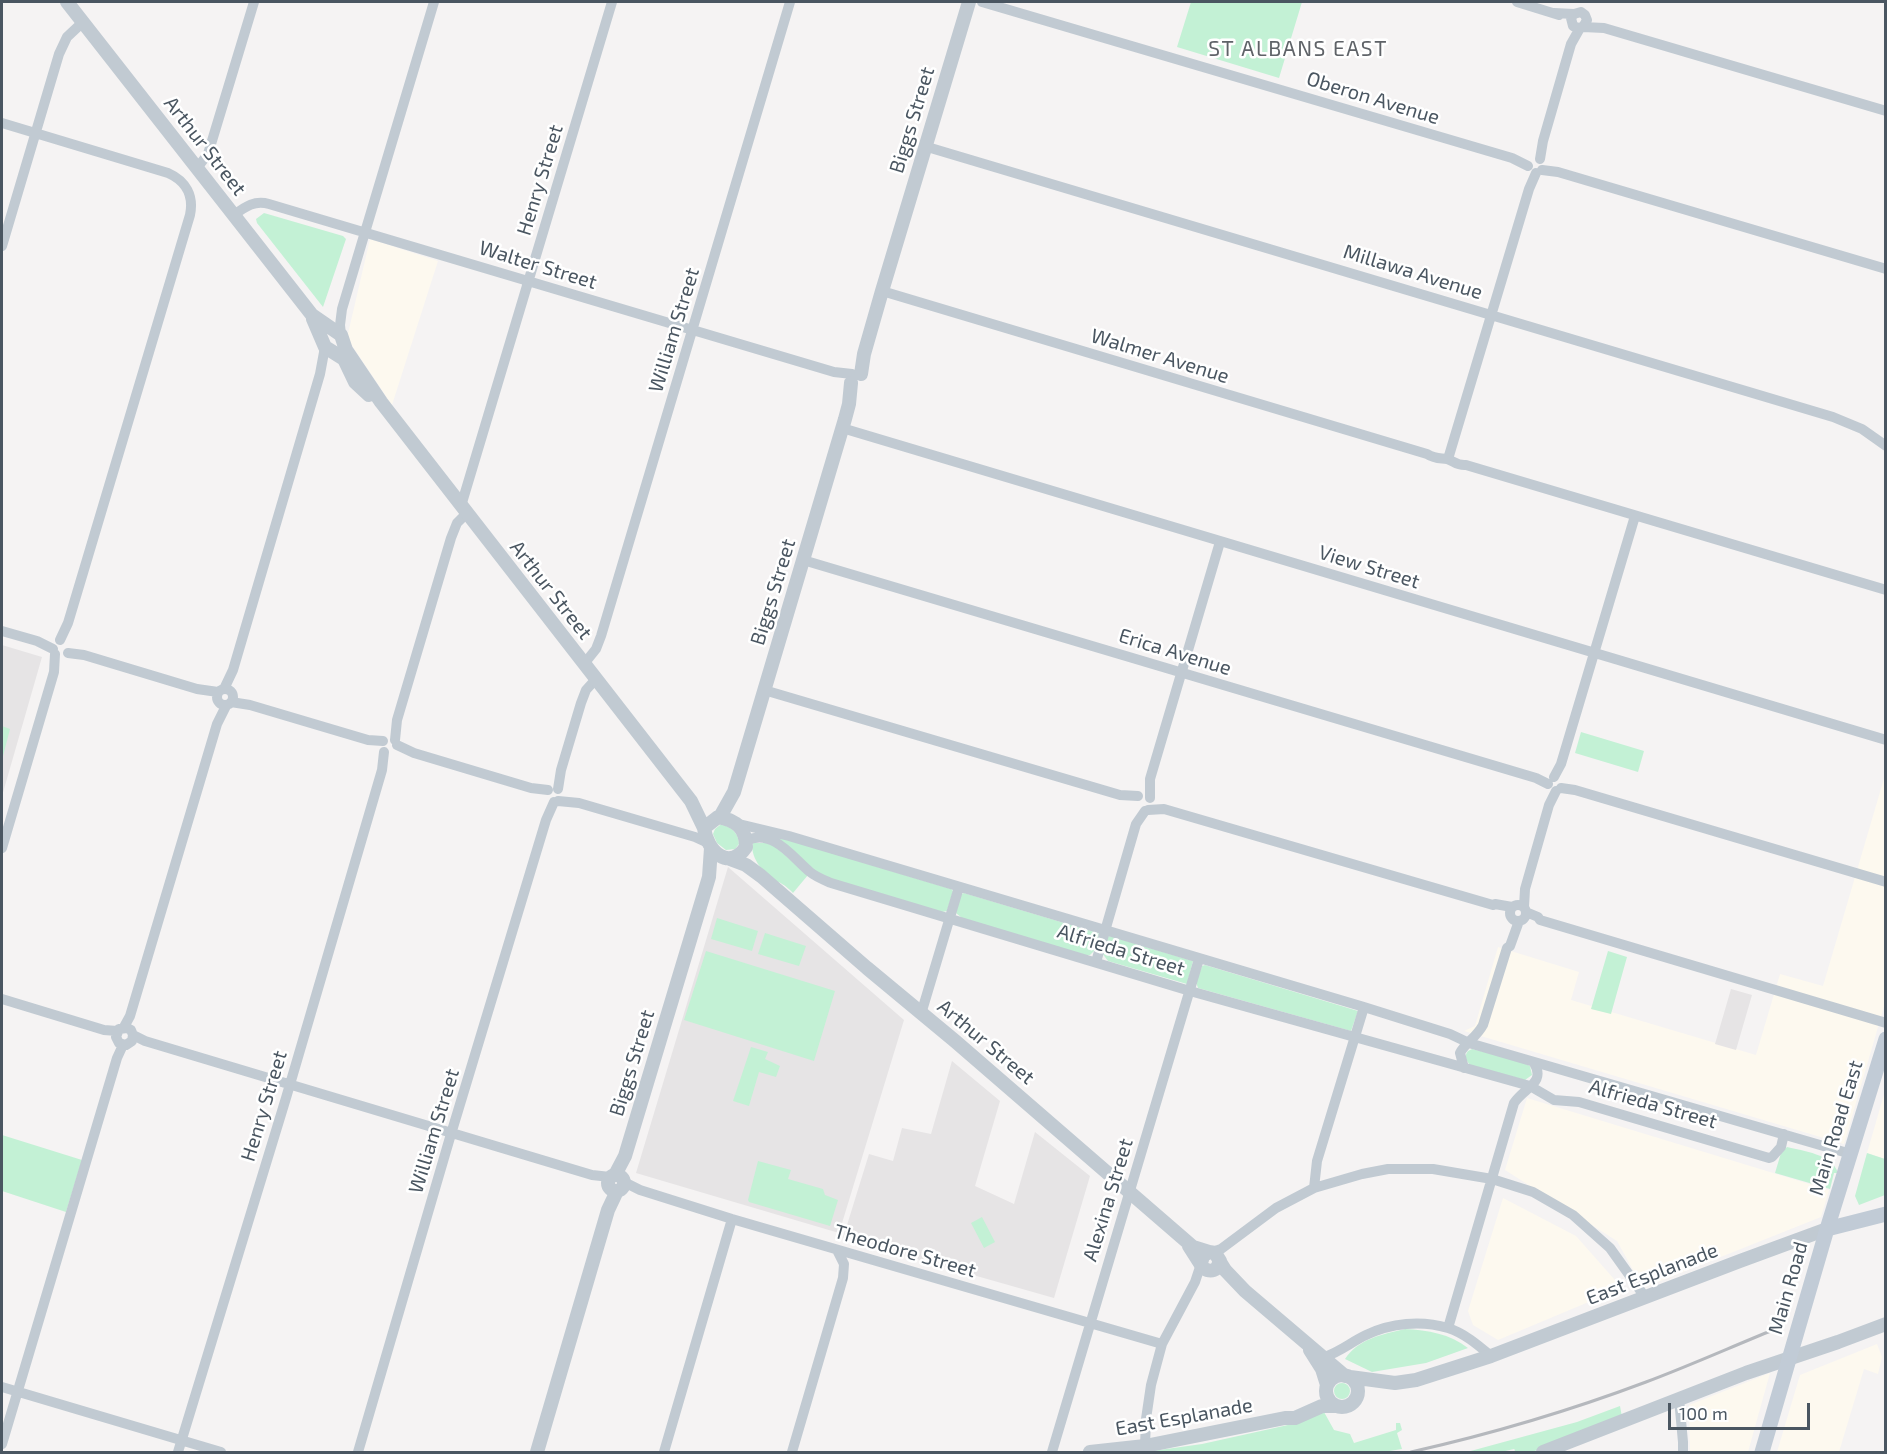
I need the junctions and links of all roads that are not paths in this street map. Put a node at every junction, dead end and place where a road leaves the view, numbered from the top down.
1 (67, 2) edge
2 (254, 2) edge
3 (434, 2) edge
4 (612, 2) edge
5 (790, 2) edge
6 (969, 2) edge
7 (982, 2) edge
8 (1517, 2) edge
9 (1584, 2) edge
10 (1578, 20) junction
11 (83, 22) junction
12 (1886, 111) edge
13 (2, 123) edge
14 (35, 133) junction
15 (924, 146) junction
16 (1536, 165) junction
17 (197, 168) junction
18 (234, 215) junction
19 (365, 232) junction
20 (2, 246) edge
21 (1886, 269) edge
22 (528, 281) junction
23 (882, 291) junction
24 (1492, 315) junction
25 (692, 330) junction
26 (333, 341) junction
27 (855, 378) junction
28 (842, 428) junction
29 (1886, 446) edge
30 (1449, 456) junction
31 (464, 509) junction
32 (1635, 516) junction
33 (1220, 542) junction
34 (803, 560) junction
35 (1886, 590) edge
36 (2, 630) edge
37 (61, 648) junction
38 (1594, 653) junction
39 (584, 664) junction
40 (1182, 672) junction
41 (596, 679) junction
42 (764, 690) junction
43 (225, 697) junction
44 (1886, 740) edge
45 (389, 746) junction
46 (1555, 784) junction
47 (734, 792) junction
48 (553, 795) junction
49 (691, 801) junction
50 (1143, 803) junction
51 (719, 817) junction
52 (737, 823) junction
53 (707, 837) junction
54 (746, 844) junction
55 (2, 848) edge
56 (728, 859) junction
57 (761, 876) junction
58 (709, 877) junction
59 (1886, 882) edge
60 (959, 887) junction
61 (1517, 913) junction
62 (950, 918) junction
63 (1105, 930) junction
64 (1199, 959) junction
65 (1095, 962) junction
66 (1190, 991) junction
67 (2, 999) edge
68 (1364, 1007) junction
69 (921, 1014) junction
70 (1886, 1023) edge
71 (1483, 1025) junction
72 (124, 1036) junction
73 (1355, 1038) junction
74 (1886, 1039) edge
75 (1469, 1043) junction
76 (1497, 1051) junction
77 (1534, 1063) junction
78 (1464, 1068) junction
79 (1498, 1079) junction
80 (289, 1086) junction
81 (1530, 1086) junction
82 (1514, 1103) junction
83 (451, 1134) junction
84 (1784, 1134) junction
85 (1851, 1154) junction
86 (1492, 1179) junction
87 (616, 1183) junction
88 (1314, 1188) junction
89 (1130, 1191) junction
90 (1886, 1214) edge
91 (732, 1219) junction
92 (1827, 1230) junction
93 (837, 1250) junction
94 (864, 1258) junction
95 (1210, 1262) junction
96 (843, 1278) junction
97 (1645, 1297) junction
98 (1091, 1324) junction
99 (1886, 1324) edge
100 (1448, 1328) junction
101 (1305, 1342) junction
102 (1162, 1344) junction
103 (1345, 1347) junction
104 (1491, 1356) junction
105 (1324, 1357) junction
106 (1789, 1359) junction
107 (1343, 1374) junction
108 (1378, 1382) junction
109 (2, 1387) edge
110 (1327, 1388) junction
111 (17, 1391) junction
112 (1356, 1398) junction
113 (1679, 1399) junction
114 (1337, 1406) junction
115 (1285, 1418) junction
116 (182, 1440) junction
117 (2, 1444) edge
118 (1145, 1446) junction
119 (178, 1452) edge
120 (221, 1452) edge
121 (358, 1452) edge
122 (537, 1452) edge
123 (664, 1452) edge
124 (792, 1452) edge
125 (1052, 1452) edge
126 (1090, 1452) edge
127 (1543, 1452) edge
128 (1683, 1452) edge
129 (1762, 1452) edge

1 - 11 street, Arthur Street
2 - 17 street
3 - 19 street
4 - 22 street, Henry Street
5 - 25 street, William Street
6 - 15 street, Biggs Street
7 - 16 street, Oberon Avenue
8 - 10 street
9 - 10 street
10 - 12 street
10 - 16 street
11 - 14 street
11 - 17 street, Arthur Street
13 - 14 street
14 - 20 street
14 - 37 street
15 - 23 street, Biggs Street
15 - 24 street, Millawa Avenue
16 - 21 street, Oberon Avenue
16 - 24 street
17 - 18 street, Arthur Street
18 - 19 street, Walter Street
18 - 26 street, Arthur Street
19 - 22 street, Walter Street
19 - 26 street
22 - 25 street, Walter Street
22 - 31 street, Henry Street
23 - 27 street, Biggs Street
23 - 30 street, Walmer Avenue
24 - 29 street, Millawa Avenue
24 - 30 street
25 - 27 street, Walter Street
25 - 39 street, William Street
26 - 31 street, Arthur Street
26 - 43 street
27 - 28 street, Biggs Street
28 - 33 street, View Street
28 - 34 street, Biggs Street
30 - 32 street, Walmer Avenue
31 - 39 street, Arthur Street
31 - 45 street, Henry Street
32 - 35 street, Walmer Avenue
32 - 38 street
33 - 38 street, View Street
33 - 40 street
34 - 40 street, Erica Avenue
34 - 42 street, Biggs Street
36 - 37 street
37 - 43 street
37 - 55 street
38 - 44 street, View Street
38 - 46 street
39 - 41 street, Arthur Street
40 - 46 street, Erica Avenue
40 - 50 street
41 - 48 street, William Street
41 - 49 street, Arthur Street
42 - 47 street, Biggs Street
42 - 50 street
43 - 45 street
43 - 72 street
45 - 48 street
45 - 80 street, Henry Street
46 - 59 street, Erica Avenue
46 - 61 street
47 - 51 street, Biggs Street
47 - 52 street, Biggs Street
48 - 53 street
48 - 83 street, William Street
49 - 51 street, Arthur Street
49 - 53 street, Arthur Street
50 - 61 street
50 - 63 street
51 - 52 street
51 - 53 street
52 - 54 street
52 - 60 street, Alfrieda Street
53 - 56 street
53 - 58 street, Biggs Street
54 - 56 street
54 - 57 street, Arthur Street
54 - 62 street, Alfrieda Street
56 - 57 street, Arthur Street
56 - 58 street, Biggs Street
57 - 69 street, Arthur Street
58 - 87 street, Biggs Street
60 - 62 street
60 - 63 street, Alfrieda Street
61 - 70 street
61 - 71 street
62 - 65 street, Alfrieda Street
62 - 69 street
63 - 64 street, Alfrieda Street
63 - 65 street
64 - 66 street, Alexina Street
64 - 68 street, Alfrieda Street
65 - 66 street, Alfrieda Street
66 - 73 street, Alfrieda Street
66 - 89 street, Alexina Street
67 - 72 street
68 - 73 street
68 - 75 street, Alfrieda Street
69 - 89 street, Arthur Street
71 - 75 street
71 - 76 street
72 - 80 street, Theodore Street
72 - 111 street
73 - 78 street, Alfrieda Street
73 - 88 street
74 - 85 main road, Main Road East
75 - 76 street, Alfrieda Street
75 - 78 street
76 - 77 street, Alfrieda Street
77 - 81 street
77 - 84 street, Alfrieda Street
78 - 79 street, Alfrieda Street
79 - 81 street, Alfrieda Street
79 - 82 street
80 - 83 street, Theodore Street
80 - 116 street, Henry Street
81 - 82 street
81 - 84 street, Alfrieda Street
82 - 86 street
83 - 87 street, Theodore Street
83 - 121 street, William Street
84 - 85 street, Alfrieda Street
85 - 92 main road, Main Road East
86 - 88 street
86 - 97 street
86 - 100 street
87 - 91 street, Theodore Street
87 - 122 street, Biggs Street
88 - 95 street
89 - 95 street, Arthur Street
89 - 98 street, Alexina Street
90 - 92 main road
91 - 93 street, Theodore Street
91 - 123 street
92 - 97 street, East Esplanade
92 - 106 main road, Main Road
93 - 94 street, Theodore Street
93 - 96 street
94 - 96 street
94 - 98 street, Theodore Street
95 - 101 street
95 - 102 street
96 - 124 street
97 - 104 street, East Esplanade
98 - 102 street, Theodore Street
98 - 125 street, Alexina Street
99 - 106 street
100 - 103 street
100 - 104 street
101 - 105 street
101 - 110 street
102 - 118 street
103 - 105 street
103 - 107 street
104 - 108 street, East Esplanade
105 - 107 street
106 - 113 street
106 - 129 main road, Main Road
107 - 108 street, East Esplanade
107 - 110 street
107 - 112 street
108 - 112 street
109 - 111 street
110 - 114 street
110 - 115 street, East Esplanade
111 - 116 street
111 - 117 street
112 - 114 street
113 - 127 street
113 - 128 street
114 - 115 street, East Esplanade
115 - 118 street, East Esplanade
116 - 119 street, Henry Street
116 - 120 street
118 - 126 street, East Esplanade

